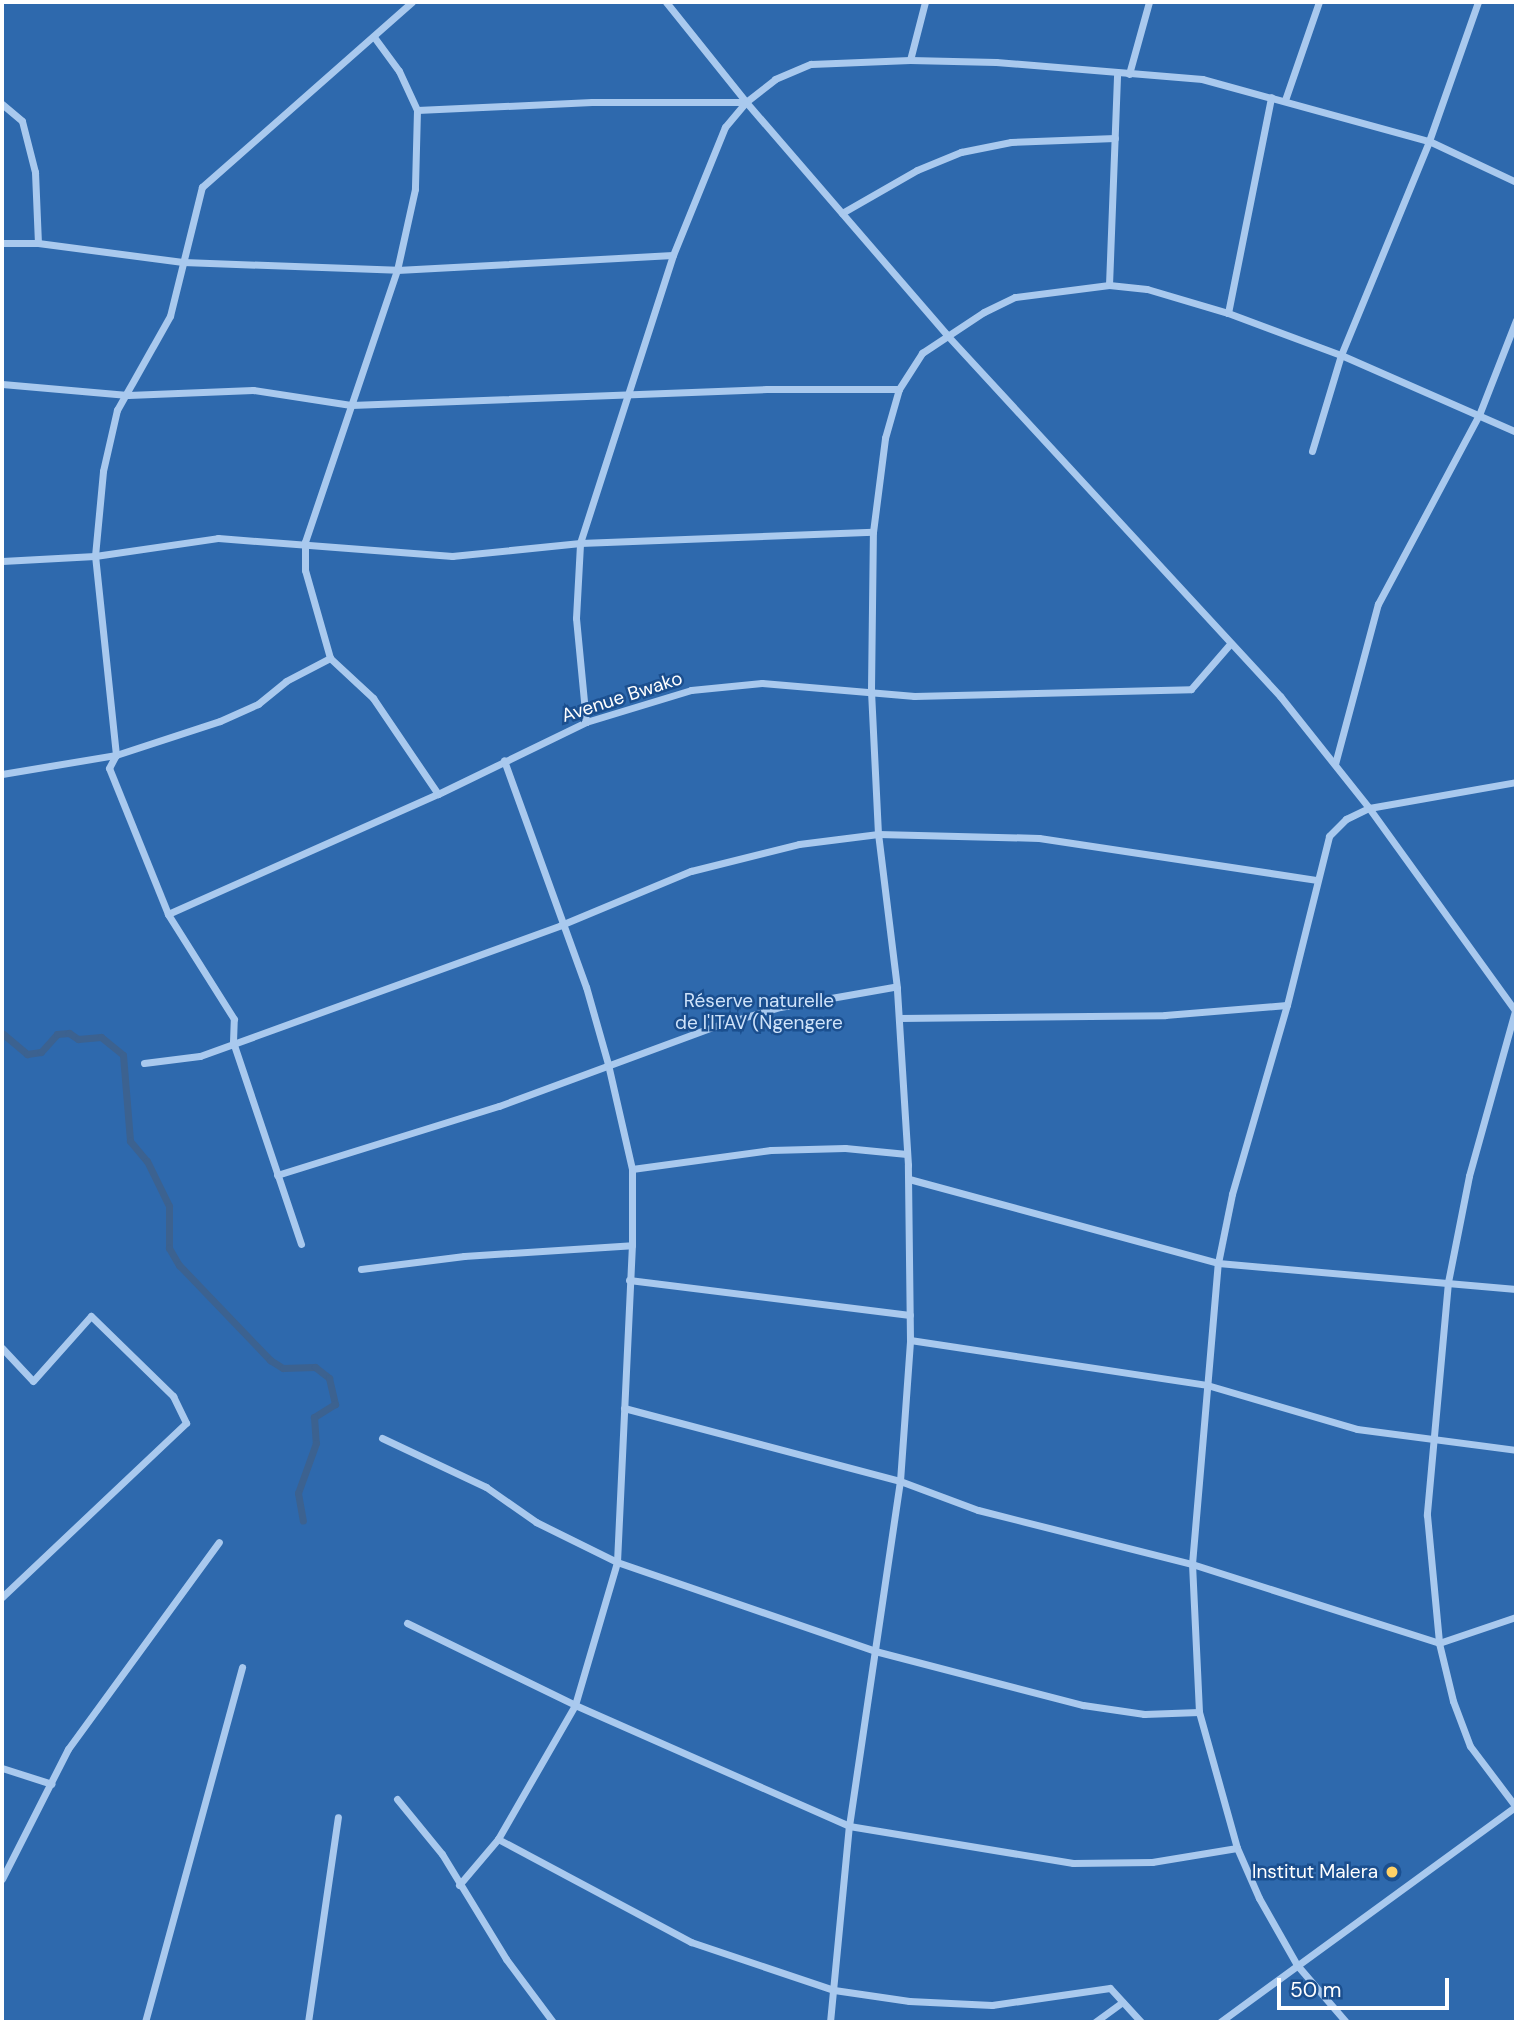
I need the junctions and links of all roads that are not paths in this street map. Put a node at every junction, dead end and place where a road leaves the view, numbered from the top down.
1 (412, 2) edge
2 (666, 2) edge
3 (925, 2) edge
4 (1149, 2) edge
5 (1320, 2) edge
6 (1478, 2) edge
7 (374, 37) junction
8 (911, 60) junction
9 (1117, 74) junction
10 (1129, 74) junction
11 (1271, 97) junction
12 (1285, 100) junction
13 (746, 102) junction
14 (2, 104) edge
15 (417, 110) junction
16 (1115, 138) junction
17 (1429, 141) junction
18 (1516, 182) edge
19 (842, 213) junction
20 (2, 243) edge
21 (38, 243) junction
22 (673, 255) junction
23 (183, 262) junction
24 (397, 270) junction
25 (1109, 285) junction
26 (1228, 313) junction
27 (1516, 320) edge
28 (946, 334) junction
29 (1341, 355) junction
30 (2, 384) edge
31 (899, 389) junction
32 (628, 394) junction
33 (128, 395) junction
34 (351, 405) junction
35 (1479, 415) junction
36 (1516, 432) edge
37 (1312, 451) dead end
38 (873, 532) junction
39 (305, 542) junction
40 (580, 543) junction
41 (95, 555) junction
42 (2, 561) edge
43 (1230, 644) junction
44 (330, 658) junction
45 (871, 690) junction
46 (586, 722) junction
47 (116, 755) junction
48 (504, 760) junction
49 (1335, 764) junction
50 (2, 774) edge
51 (1516, 782) edge
52 (438, 794) junction
53 (1369, 808) junction
54 (878, 834) junction
55 (1316, 880) junction
56 (168, 914) junction
57 (561, 925) junction
58 (894, 988) junction
59 (1287, 1005) junction
60 (1516, 1011) edge
61 (899, 1018) junction
62 (233, 1042) junction
63 (144, 1063) dead end
64 (608, 1064) junction
65 (907, 1154) junction
66 (632, 1169) junction
67 (277, 1175) junction
68 (909, 1179) junction
69 (301, 1244) dead end
70 (632, 1245) junction
71 (1218, 1264) junction
72 (361, 1269) dead end
73 (629, 1280) junction
74 (1448, 1282) junction
75 (1516, 1289) edge
76 (910, 1315) junction
77 (910, 1340) junction
78 (2, 1348) edge
79 (1207, 1385) junction
80 (624, 1408) junction
81 (1433, 1436) junction
82 (382, 1438) dead end
83 (1516, 1450) edge
84 (900, 1481) junction
85 (219, 1542) dead end
86 (617, 1562) junction
87 (1192, 1564) junction
88 (2, 1597) edge
89 (1516, 1617) edge
90 (407, 1623) dead end
91 (1438, 1643) junction
92 (875, 1651) junction
93 (242, 1667) dead end
94 (575, 1705) junction
95 (1199, 1713) junction
96 (2, 1768) edge
97 (52, 1784) junction
98 (397, 1799) dead end
99 (1516, 1806) edge
100 (338, 1817) dead end
101 (849, 1826) junction
102 (498, 1839) junction
103 (1237, 1848) junction
104 (2, 1879) edge
105 (459, 1885) junction
106 (1297, 1965) junction
107 (834, 1990) junction
108 (1123, 2002) junction
109 (145, 2022) edge
110 (308, 2022) edge
111 (553, 2022) edge
112 (830, 2022) edge
113 (1095, 2022) edge
114 (1141, 2022) edge
115 (1220, 2022) edge
116 (1346, 2022) edge

1 - 7 street
2 - 13 street
3 - 8 street
4 - 10 street
5 - 12 street
6 - 17 street
7 - 15 street
7 - 23 street
8 - 9 street
8 - 13 street
9 - 10 street
9 - 16 street
10 - 11 street
11 - 12 street
11 - 26 street
12 - 17 street
13 - 15 street
13 - 19 street
13 - 22 street
14 - 21 street
15 - 24 street
16 - 19 street
16 - 25 street
17 - 18 street
17 - 29 street
19 - 28 street
20 - 21 street
21 - 23 street
22 - 24 street
22 - 32 street
23 - 24 street
23 - 33 street
24 - 34 street
25 - 26 street
25 - 28 street
26 - 29 street
27 - 35 street
28 - 31 street
28 - 43 street
29 - 35 street
29 - 37 street
30 - 33 street
31 - 32 street
31 - 38 street
32 - 34 street
32 - 40 street
33 - 34 street
33 - 41 street
34 - 39 street
35 - 36 street
35 - 49 street
38 - 40 street
38 - 45 street
39 - 40 street
39 - 41 street
39 - 44 street
40 - 46 street
41 - 42 street
41 - 47 street
43 - 45 street, Avenue Bwako
43 - 49 street
44 - 47 street
44 - 52 street
45 - 46 street, Avenue Bwako
45 - 54 street
46 - 48 street, Avenue Bwako
47 - 50 street
47 - 56 street
48 - 52 street, Avenue Bwako
48 - 57 street
49 - 53 street
51 - 53 street
52 - 56 street, Avenue Bwako
53 - 55 street
53 - 60 street
54 - 55 street
54 - 57 street
54 - 58 street
55 - 59 street
56 - 62 street
57 - 62 street
57 - 64 street
58 - 61 street
58 - 64 street
59 - 61 street
59 - 71 street
60 - 74 street
61 - 65 street
62 - 63 street
62 - 67 street
64 - 66 street
64 - 67 street
65 - 66 street
65 - 68 street
66 - 70 street
67 - 69 street
68 - 71 street
68 - 76 street
70 - 72 street
70 - 73 street
71 - 74 street
71 - 79 street
73 - 76 street
73 - 80 street
74 - 75 street
74 - 81 street
76 - 77 street
77 - 79 street
77 - 84 street
78 - 88 street
79 - 81 street
79 - 87 street
80 - 84 street
80 - 86 street
81 - 83 street
81 - 91 street
82 - 86 street
84 - 87 street
84 - 92 street
85 - 97 street
86 - 92 street
86 - 94 street
87 - 91 street
87 - 95 street
89 - 91 street
90 - 94 street
91 - 99 street
92 - 95 street
92 - 101 street
93 - 109 street
94 - 101 street
94 - 102 street
95 - 103 street
96 - 97 street
97 - 104 street
98 - 105 street
99 - 106 street
100 - 110 street
101 - 103 street
101 - 107 street
102 - 105 street
102 - 107 street
103 - 106 street
105 - 111 street
106 - 115 street
106 - 116 street
107 - 108 street
107 - 112 street
108 - 113 street
108 - 114 street

